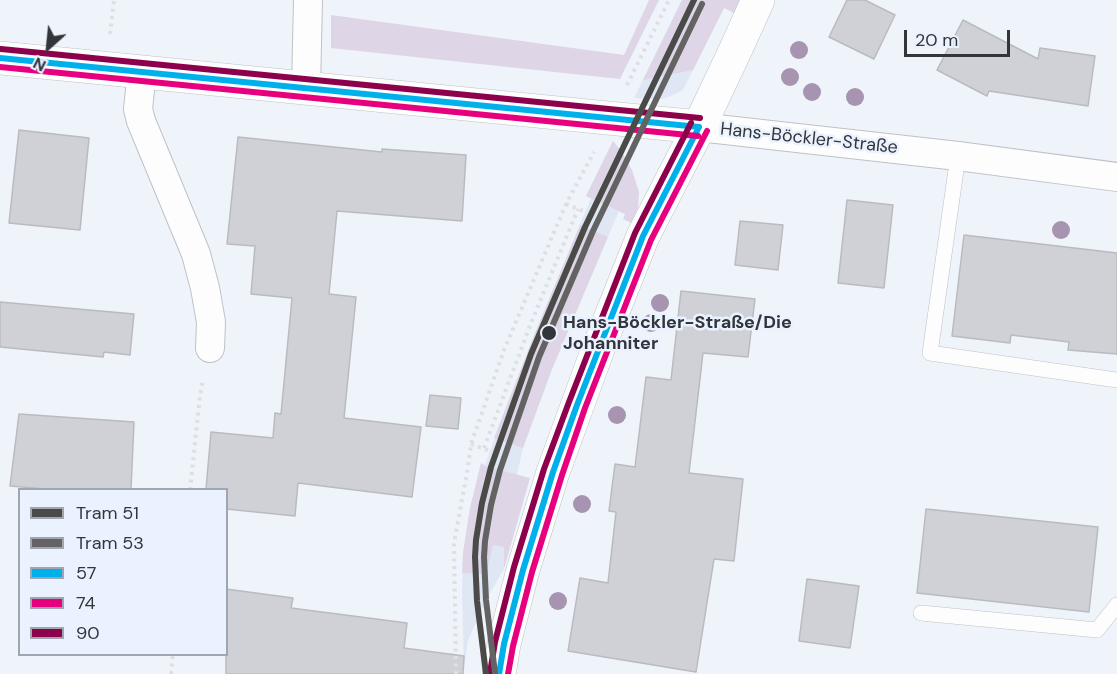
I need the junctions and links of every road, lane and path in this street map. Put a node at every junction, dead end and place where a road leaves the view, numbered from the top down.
1 (114, 0) edge
2 (308, 0) edge
3 (669, 0) edge
4 (758, 0) edge
5 (110, 35) dead end
6 (0, 58) edge
7 (142, 71) junction
8 (627, 86) dead end
9 (306, 88) junction
10 (699, 127) junction
11 (597, 147) dead end
12 (958, 156) junction
13 (1117, 177) edge
14 (566, 204) junction
15 (578, 209) junction
16 (586, 212) dead end
17 (210, 348) joint
18 (1117, 380) edge
19 (471, 444) junction
20 (484, 448) junction
21 (489, 451) dead end
22 (190, 488) edge
23 (1117, 605) edge
24 (921, 613) dead end
25 (173, 656) edge
26 (171, 674) edge
27 (456, 674) edge
28 (499, 674) edge

1 - 5 path
2 - 9 street
3 - 8 path
4 - 10 street
6 - 7 street, Hans-Böckler-Straße
7 - 9 street, Hans-Böckler-Straße
7 - 17 street
9 - 10 street, Hans-Böckler-Straße
10 - 12 street, Hans-Böckler-Straße
10 - 28 street
11 - 14 path
12 - 13 street, Hans-Böckler-Straße
12 - 18 lane
14 - 15 path
14 - 19 path
15 - 16 path
15 - 20 path
17 - 22 path
19 - 20 path
19 - 27 path
20 - 21 path
23 - 24 lane
25 - 26 path

